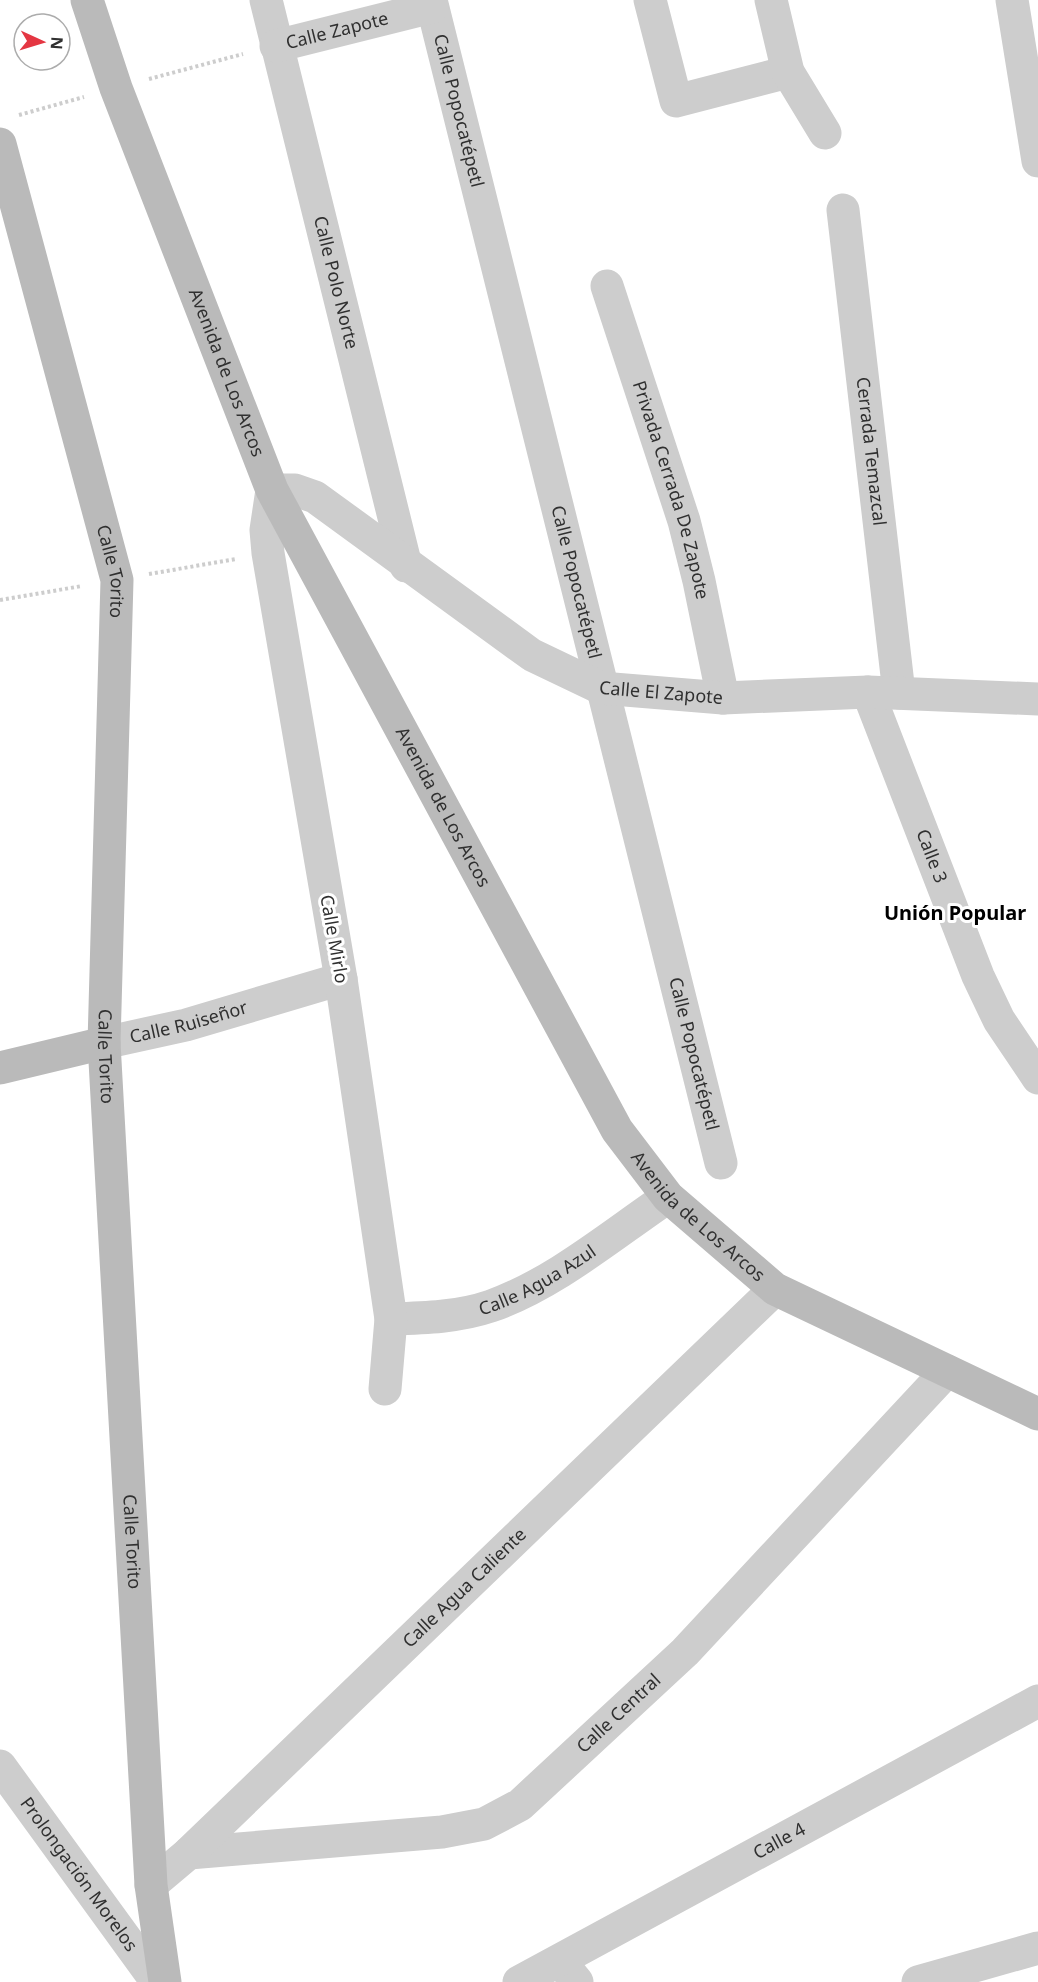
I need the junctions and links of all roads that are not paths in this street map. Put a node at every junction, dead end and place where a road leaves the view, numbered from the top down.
1 (87, 0) edge
2 (266, 0) edge
3 (650, 0) edge
4 (771, 0) edge
5 (1012, 0) edge
6 (432, 3) edge
7 (276, 46) junction
8 (788, 72) junction
9 (825, 133) dead end
10 (0, 144) edge
11 (1038, 161) edge
12 (843, 210) dead end
13 (607, 286) dead end
14 (272, 490) junction
15 (406, 566) junction
16 (601, 688) junction
17 (884, 693) junction
18 (723, 699) junction
19 (1038, 699) edge
20 (340, 979) junction
21 (104, 1043) junction
22 (1, 1063) edge
23 (1038, 1078) edge
24 (721, 1163) dead end
25 (668, 1197) junction
26 (775, 1289) junction
27 (391, 1319) junction
28 (947, 1371) junction
29 (385, 1389) dead end
30 (1038, 1414) edge
31 (1038, 1701) edge
32 (0, 1766) edge
33 (189, 1853) junction
34 (151, 1885) junction
35 (1038, 1948) edge
36 (568, 1971) edge
37 (156, 1982) edge
38 (165, 1982) edge
39 (519, 1982) edge
40 (918, 1982) edge

1 - 14 street, Avenida de Los Arcos
2 - 7 street, Calle Polo Norte
3 - 8 street
4 - 8 street
5 - 11 street
6 - 7 street, Calle Zapote
6 - 16 street, Calle Popocatépetl
7 - 15 street, Calle Polo Norte
8 - 9 street
10 - 21 street, Calle Torito
12 - 17 street, Cerrada Temazcal
13 - 18 street, Privada Cerrada De Zapote
14 - 15 street, Calle El Zapote
14 - 20 street, Calle Mirlo
14 - 25 street, Avenida de Los Arcos
15 - 16 street, Calle El Zapote
16 - 18 street, Calle El Zapote
16 - 24 street, Calle Popocatépetl
17 - 18 street, Calle El Zapote
17 - 19 street, Calle El Zapote
17 - 23 street, Calle 3
20 - 21 street, Calle Ruiseñor
20 - 27 street, Calle Mirlo
21 - 22 street, Calle Ruiseñor
21 - 34 street, Calle Torito
25 - 26 street, Avenida de Los Arcos
25 - 27 street, Calle Agua Azul
26 - 28 street, Avenida de Los Arcos
26 - 33 street, Calle Agua Caliente
27 - 29 street, Calle Mirlo
28 - 30 street, Avenida de Los Arcos
28 - 33 street, Calle Central
31 - 36 street, Calle 4
32 - 37 street, Prolongación Morelos
33 - 34 street, Calle Agua Caliente
34 - 38 street, Calle Torito
35 - 40 street
36 - 39 street, Calle 4

